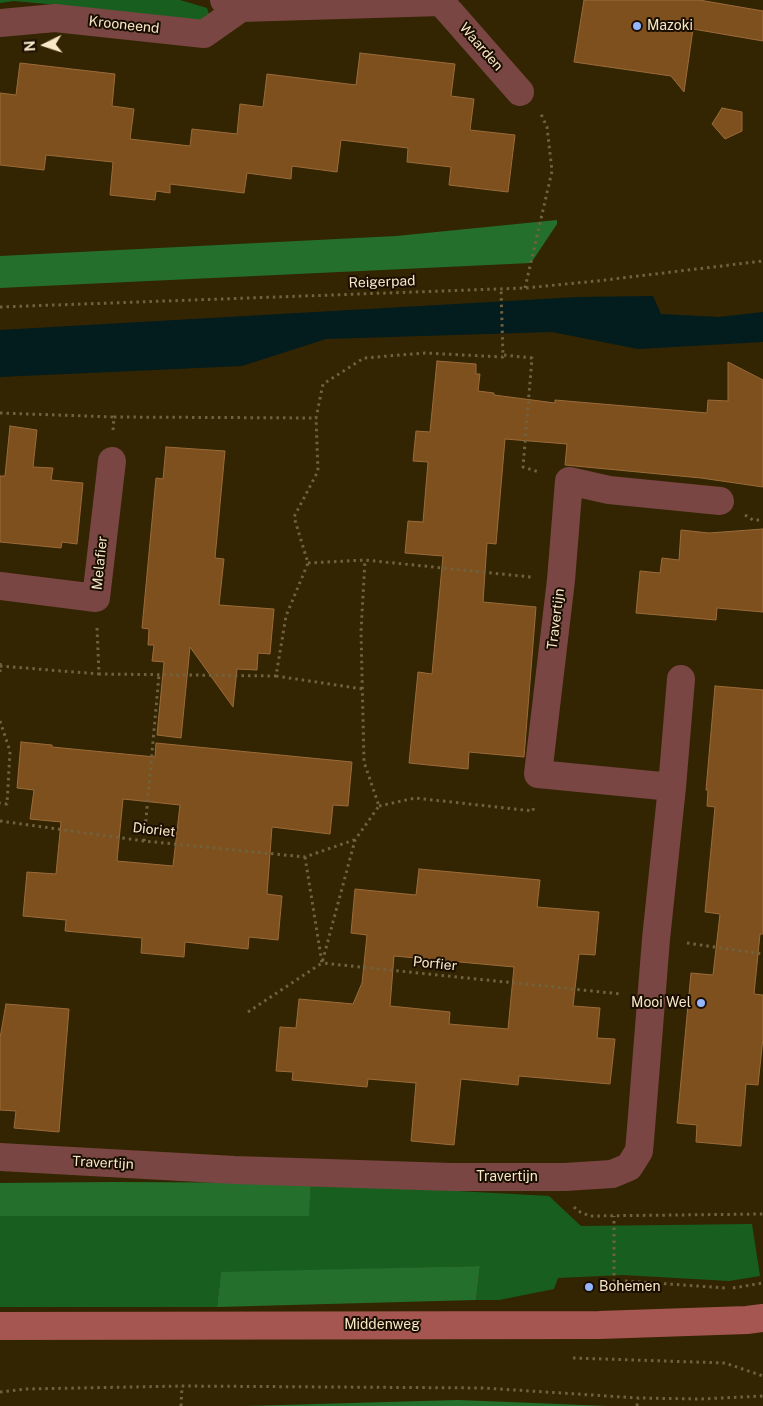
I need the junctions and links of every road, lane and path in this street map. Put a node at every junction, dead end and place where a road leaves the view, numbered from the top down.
1 (443, 1) edge
2 (232, 4) edge
3 (0, 23) edge
4 (520, 92) joint
5 (763, 261) edge
6 (525, 288) junction
7 (501, 290) junction
8 (0, 308) edge
9 (504, 355) junction
10 (0, 413) edge
11 (114, 417) junction
12 (316, 418) junction
13 (112, 461) joint
14 (569, 481) junction
15 (720, 501) dead end
16 (364, 560) junction
17 (308, 563) junction
18 (561, 580) junction
19 (0, 586) edge
20 (96, 598) junction
21 (0, 664) edge
22 (0, 672) edge
23 (99, 674) junction
24 (159, 675) junction
25 (276, 676) junction
26 (681, 679) dead end
27 (363, 689) junction
28 (0, 721) edge
29 (538, 774) junction
30 (672, 787) junction
31 (0, 803) edge
32 (379, 806) junction
33 (0, 821) edge
34 (355, 840) junction
35 (144, 841) junction
36 (305, 857) junction
37 (656, 939) junction
38 (763, 954) edge
39 (322, 963) junction
40 (652, 998) junction
41 (248, 1012) dead end
42 (0, 1157) edge
43 (565, 1177) junction
44 (763, 1214) edge
45 (614, 1216) junction
46 (625, 1281) dead end
47 (614, 1282) dead end
48 (763, 1283) edge
49 (763, 1318) edge
50 (0, 1326) edge
51 (182, 1386) junction
52 (0, 1392) edge
53 (763, 1396) edge
54 (638, 1398) junction
55 (181, 1406) edge
56 (636, 1406) edge

1 - 2 street, Waarden
1 - 4 street, Waarden
2 - 3 street, Krooneend
4 - 6 path
5 - 6 path, Reigerpad
6 - 7 path, Reigerpad
7 - 8 path, Reigerpad
7 - 9 path
9 - 12 path
9 - 14 path
10 - 11 path
11 - 12 path
11 - 13 path
12 - 17 path
13 - 20 street, Melafier
14 - 15 street
14 - 18 street, Travertijn
16 - 17 path
16 - 18 path
16 - 27 path
17 - 25 path
18 - 29 street, Travertijn
19 - 20 street, Melafier
20 - 23 path
21 - 22 path
21 - 23 path
23 - 24 path
24 - 25 path
24 - 35 path
25 - 27 path
26 - 30 street, Travertijn
27 - 32 path
28 - 31 path
29 - 30 street
29 - 32 path
30 - 37 street, Travertijn
32 - 34 path
33 - 35 path, Dioriet
34 - 36 path
34 - 39 path
35 - 36 path, Dioriet
36 - 39 path
37 - 38 path
37 - 40 street, Travertijn
39 - 40 path, Porfier
39 - 41 path
40 - 43 street, Travertijn
42 - 43 street, Travertijn
43 - 45 path
44 - 45 path
45 - 47 path
46 - 48 path
49 - 50 main road, Middenweg
51 - 52 path
51 - 54 path
51 - 55 path
53 - 54 path
54 - 56 path

